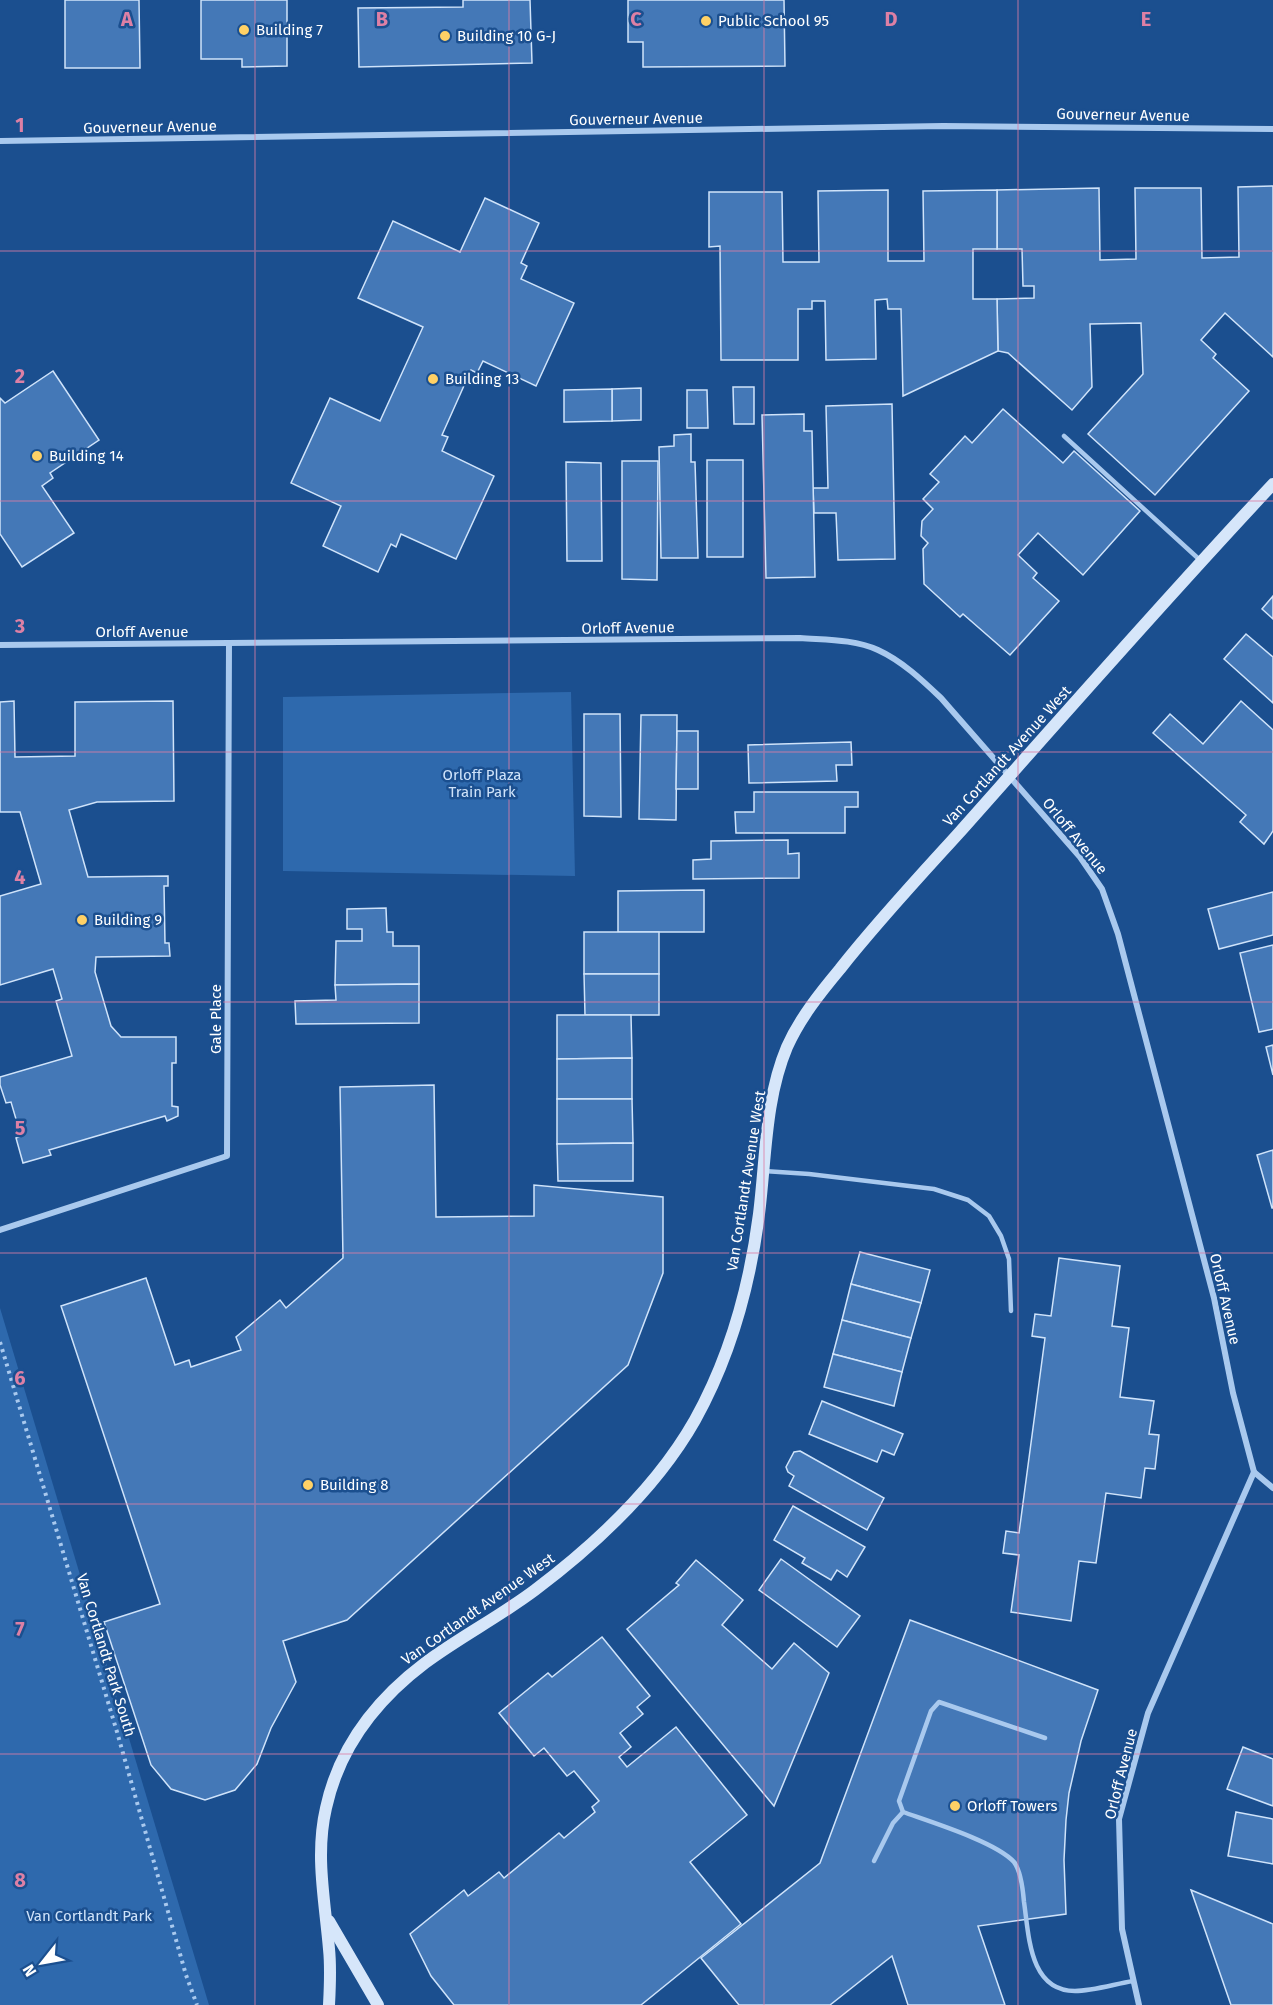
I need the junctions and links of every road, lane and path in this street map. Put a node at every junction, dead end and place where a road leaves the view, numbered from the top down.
1 (1273, 129) edge
2 (0, 141) edge
3 (1064, 436) dead end
4 (1273, 483) edge
5 (1201, 561) junction
6 (229, 643) junction
7 (0, 645) edge
8 (1009, 776) junction
9 (764, 1171) junction
10 (0, 1230) edge
11 (1011, 1311) dead end
12 (0, 1342) edge
13 (1254, 1472) junction
14 (1273, 1488) edge
15 (1045, 1738) dead end
16 (903, 1812) junction
17 (874, 1862) dead end
18 (326, 1915) junction
19 (1133, 1981) junction
20 (197, 2005) edge
21 (330, 2005) edge
22 (378, 2005) edge
23 (1139, 2005) edge

1 - 2 street, Gouverneur Avenue
3 - 5 lane
4 - 5 main road, Van Cortlandt Avenue West
5 - 8 main road, Van Cortlandt Avenue West
6 - 7 street, Orloff Avenue
6 - 8 street, Orloff Avenue
6 - 10 street, Gale Place
8 - 9 main road, Van Cortlandt Avenue West
8 - 13 street, Orloff Avenue
9 - 11 lane
9 - 18 main road, Van Cortlandt Avenue West
12 - 20 path, Van Cortlandt Park South
13 - 14 street
13 - 19 street, Orloff Avenue
15 - 16 lane
16 - 17 lane
16 - 19 lane
18 - 21 main road, Van Cortlandt Avenue West
18 - 22 main road
19 - 23 street, Orloff Avenue

